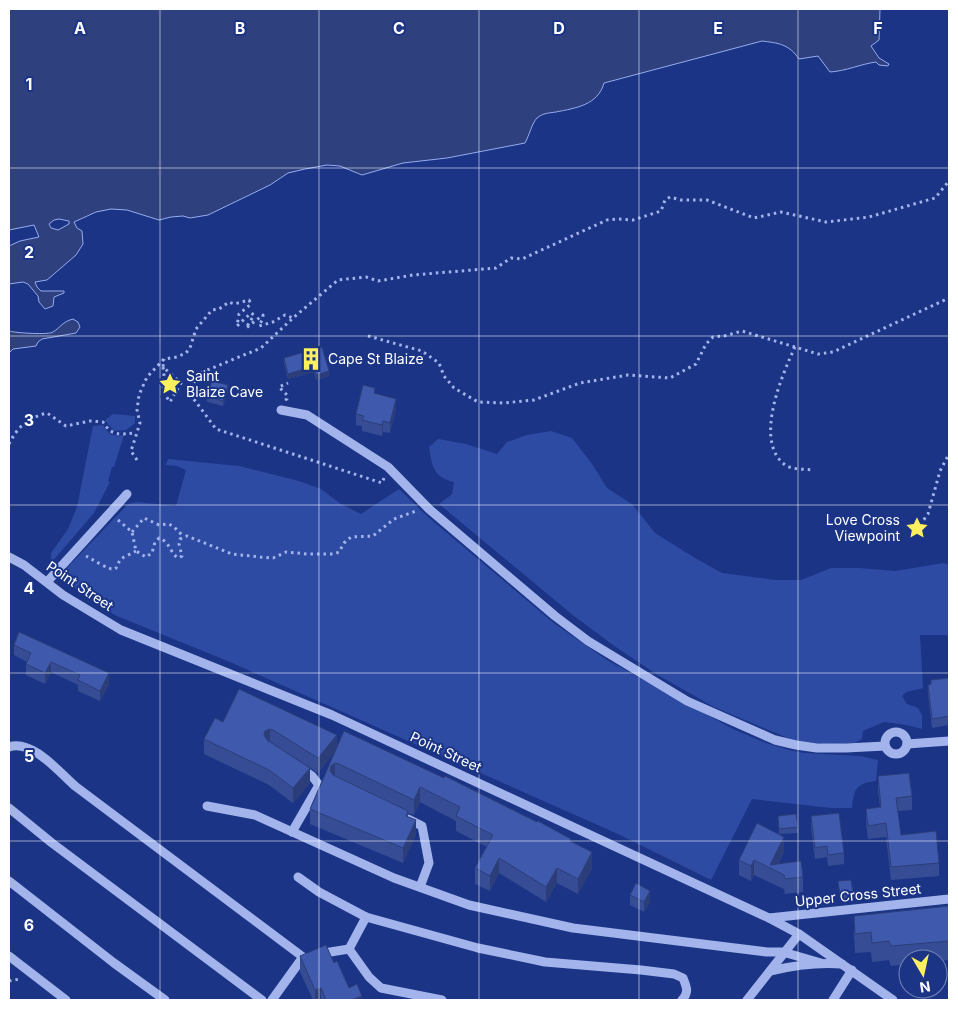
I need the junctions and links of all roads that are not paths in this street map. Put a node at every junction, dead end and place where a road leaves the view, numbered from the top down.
1 (281, 407) road end
2 (127, 494) dead end
3 (9, 557) edge
4 (47, 582) junction
5 (949, 741) edge
6 (907, 744) junction
7 (885, 746) junction
8 (9, 747) edge
9 (295, 765) edge
10 (207, 806) dead end
11 (9, 808) edge
12 (396, 814) edge
13 (292, 832) junction
14 (298, 878) dead end
15 (9, 881) edge
16 (420, 887) junction
17 (949, 899) edge
18 (366, 917) junction
19 (769, 918) junction
20 (799, 934) junction
21 (349, 949) junction
22 (783, 952) junction
23 (9, 956) edge
24 (303, 957) junction
25 (821, 963) junction
26 (848, 967) junction
27 (770, 970) junction
28 (66, 1000) edge
29 (166, 1000) edge
30 (262, 1000) edge
31 (272, 1000) edge
32 (442, 1000) edge
33 (682, 1000) edge
34 (747, 1000) edge
35 (833, 1000) edge
36 (893, 1000) edge

1 - 7 street
2 - 4 street
3 - 4 street, Point Street
4 - 19 street, Point Street
5 - 6 street
6 - 7 street
6 - 7 street
8 - 24 street
9 - 13 street
10 - 13 street
11 - 30 street
12 - 16 street
13 - 16 street
14 - 18 street
15 - 29 street
16 - 22 street
17 - 19 street, Upper Cross Street
18 - 21 street
18 - 33 street
19 - 20 street, Point Street
20 - 22 street
20 - 26 street, Point Street
21 - 24 street
21 - 32 street
22 - 25 street
22 - 27 street
23 - 28 street
24 - 31 street
25 - 26 street
25 - 27 street
26 - 35 street
26 - 36 street, Point Street
27 - 34 street

